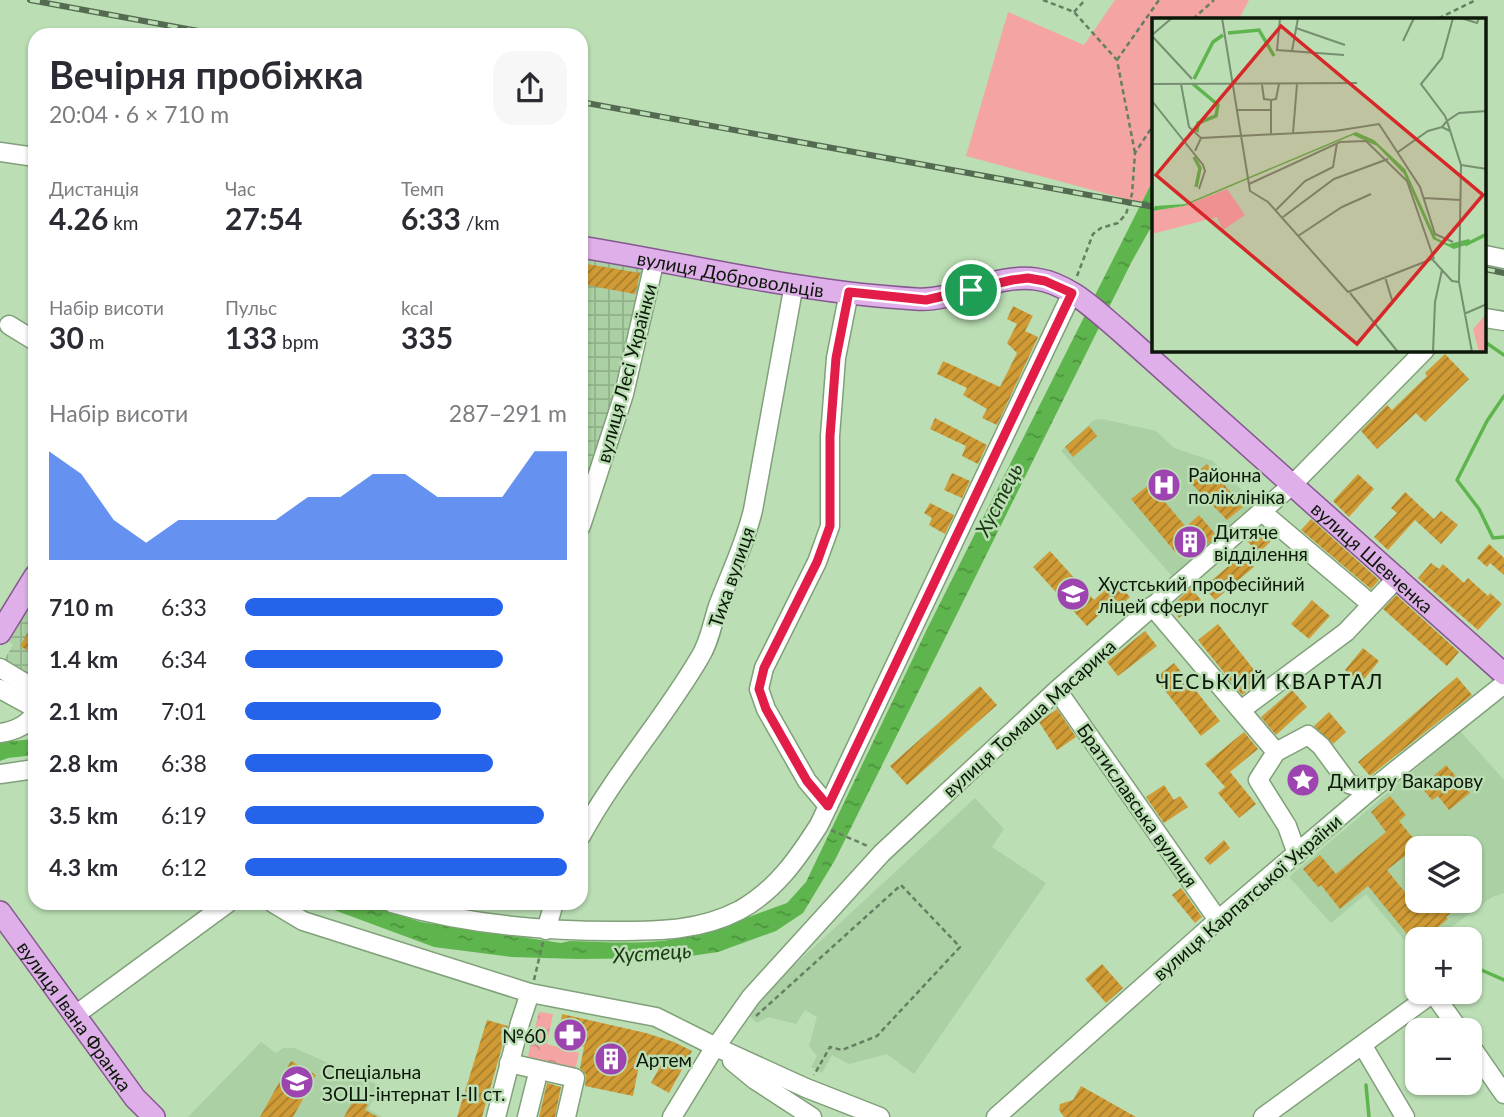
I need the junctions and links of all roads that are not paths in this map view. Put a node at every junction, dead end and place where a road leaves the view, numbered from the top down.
1 (0, 152) edge
2 (28, 157) edge
3 (588, 248) edge
4 (1486, 255) edge
5 (1504, 258) edge
6 (655, 259) junction
7 (794, 284) junction
8 (849, 292) junction
9 (1079, 297) junction
10 (1486, 318) edge
11 (1504, 321) edge
12 (9, 325) dead end
13 (28, 337) edge
14 (1423, 352) edge
15 (1293, 484) junction
16 (588, 505) edge
17 (1262, 512) junction
18 (1398, 577) junction
19 (28, 587) edge
20 (1371, 604) junction
21 (1152, 606) junction
22 (0, 633) edge
23 (0, 668) edge
24 (1504, 674) edge
25 (1504, 684) edge
26 (28, 685) edge
27 (0, 689) edge
28 (1057, 691) junction
29 (28, 706) edge
30 (1241, 710) junction
31 (28, 721) edge
32 (0, 733) edge
33 (1276, 751) junction
34 (28, 770) edge
35 (0, 774) edge
36 (1371, 790) junction
37 (828, 806) junction
38 (588, 825) edge
39 (1297, 854) junction
40 (218, 910) edge
41 (285, 910) edge
42 (418, 910) edge
43 (552, 910) edge
44 (0, 912) edge
45 (1218, 920) junction
46 (545, 933) junction
47 (532, 986) junction
48 (1418, 1004) edge
49 (74, 1016) junction
50 (1363, 1046) junction
51 (716, 1047) junction
52 (1482, 1062) edge
53 (509, 1063) junction
54 (536, 1081) dead end
55 (1504, 1094) edge
56 (154, 1117) edge
57 (496, 1117) edge
58 (527, 1117) edge
59 (566, 1117) edge
60 (673, 1117) edge
61 (813, 1117) edge
62 (880, 1117) edge
63 (996, 1117) edge
64 (1263, 1117) edge
65 (1405, 1117) edge

1 - 2 street
3 - 6 main road, вулиця Добровольців
4 - 5 street
6 - 7 main road, вулиця Добровольців
6 - 16 street, вулиця Лесі Українки
7 - 8 main road, вулиця Добровольців
7 - 38 street, Тиха вулиця
8 - 9 main road, вулиця Добровольців
8 - 37 street
9 - 15 main road, вулиця Шевченка
9 - 37 street
10 - 11 street
12 - 13 street
14 - 15 street, вулиця Томаша Масарика
15 - 17 street, вулиця Томаша Масарика
15 - 18 main road, вулиця Шевченка
17 - 20 street
17 - 21 street, вулиця Томаша Масарика
18 - 20 street
18 - 24 main road, вулиця Шевченка
19 - 22 main road
20 - 30 street
21 - 28 street, вулиця Томаша Масарика
21 - 30 street
23 - 26 street
25 - 36 street, вулиця Карпатської України
27 - 29 street
28 - 45 street, Братиславська вулиця
28 - 51 street, вулиця Томаша Масарика
30 - 33 street
31 - 32 street
33 - 36 street
33 - 39 street
34 - 35 street
36 - 39 street, вулиця Карпатської України
37 - 46 street
39 - 45 street, вулиця Карпатської України
40 - 49 street
41 - 47 street
42 - 46 street
43 - 46 street
44 - 49 main road, вулиця Івана Франка
45 - 63 street, вулиця Карпатської України
47 - 51 street
47 - 53 street
48 - 50 street
49 - 56 main road, вулиця Івана Франка
50 - 64 street
50 - 65 street
51 - 60 street, вулиця Томаша Масарика
51 - 61 street
51 - 62 street
52 - 55 street
53 - 57 street
53 - 59 street
54 - 58 street

